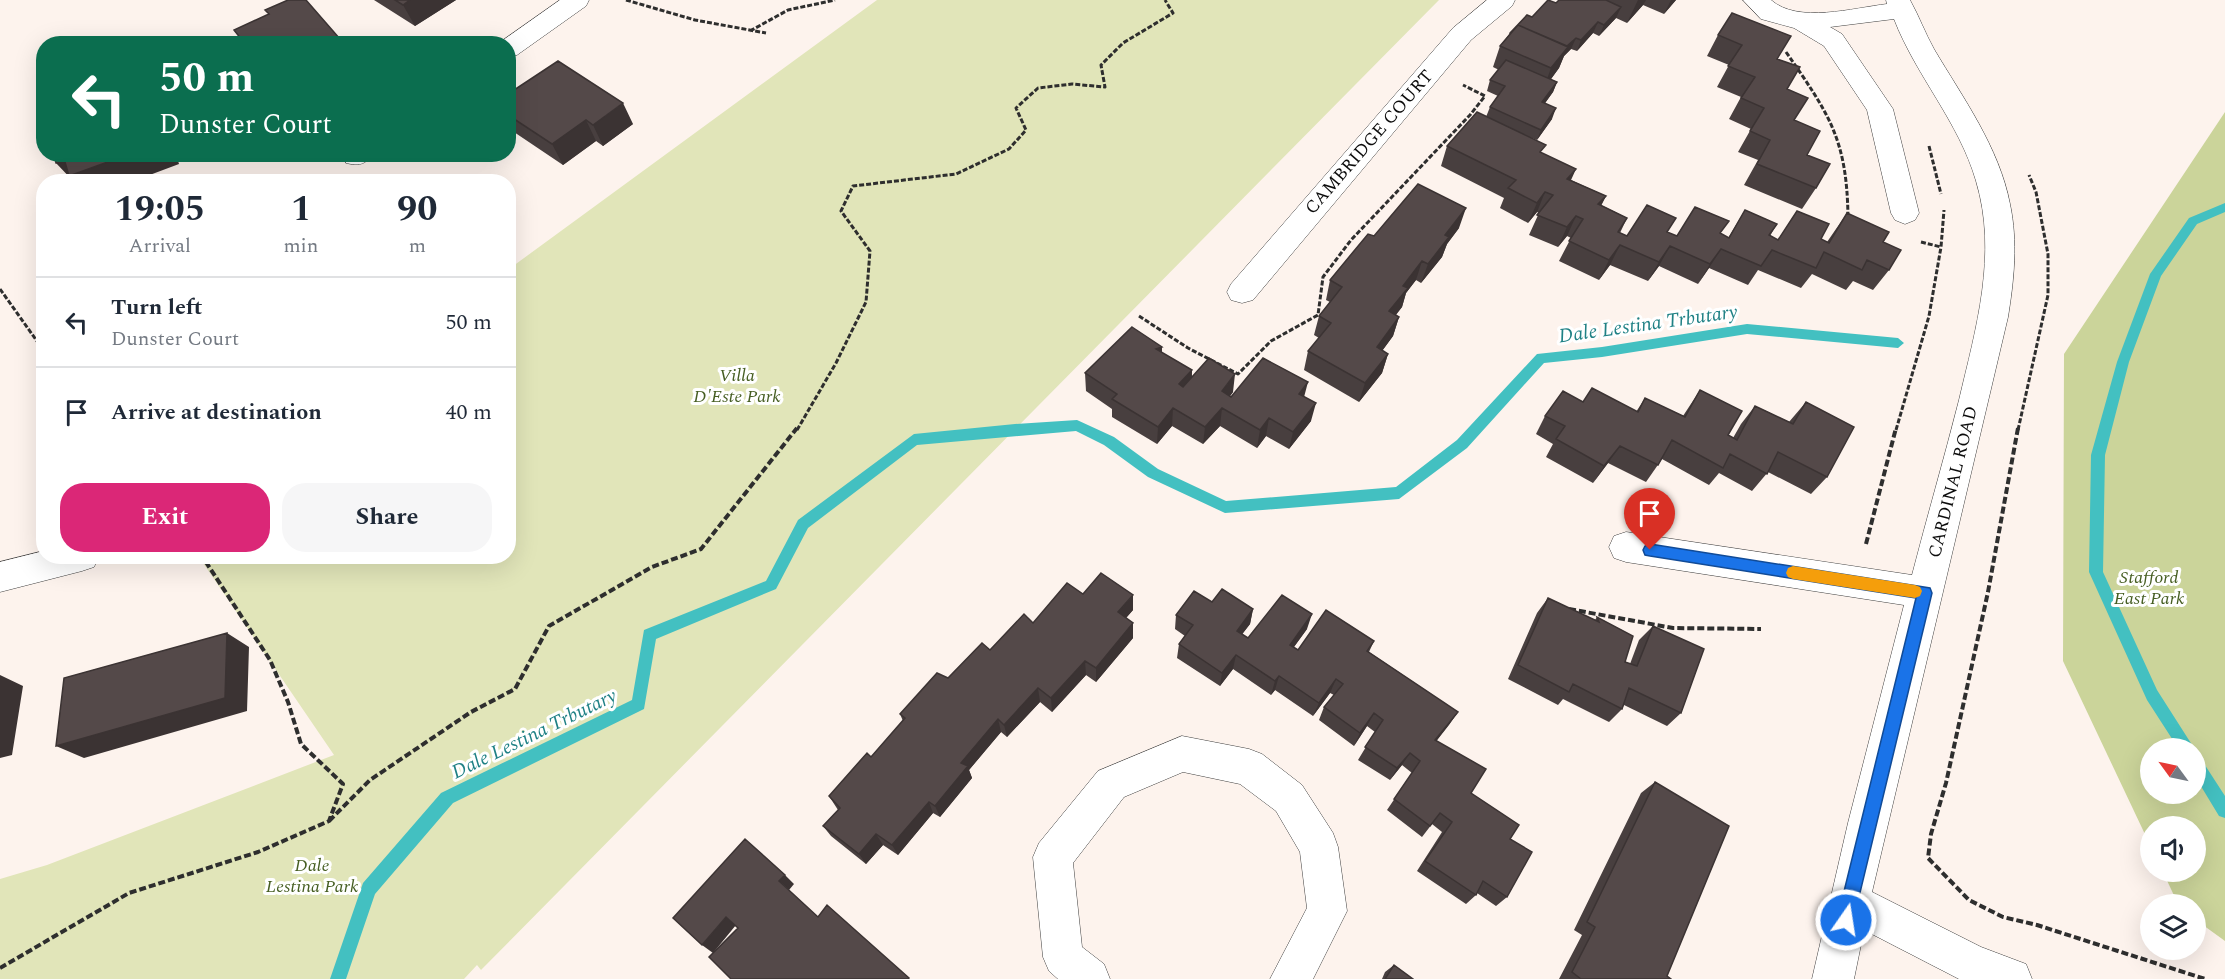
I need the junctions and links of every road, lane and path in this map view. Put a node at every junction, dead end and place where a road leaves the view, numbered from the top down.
1 (577, 0) edge
2 (626, 0) edge
3 (834, 0) edge
4 (1166, 0) edge
5 (1503, 0) edge
6 (1755, 0) edge
7 (1901, 5) edge
8 (1803, 22) junction
9 (749, 31) junction
10 (766, 33) dead end
11 (516, 43) edge
12 (1782, 46) edge
13 (1460, 84) dead end
14 (1928, 145) dead end
15 (1942, 197) dead end
16 (1944, 207) dead end
17 (1905, 213) dead end
18 (1848, 226) edge
19 (1918, 242) dead end
20 (1941, 247) junction
21 (2048, 254) dead end
22 (0, 289) edge
23 (1242, 292) dead end
24 (1140, 316) dead end
25 (36, 340) edge
26 (1865, 545) dead end
27 (1626, 547) dead end
28 (51, 564) edge
29 (207, 564) edge
30 (0, 577) edge
31 (1924, 593) junction
32 (1565, 608) edge
33 (1761, 629) dead end
34 (329, 821) junction
35 (1850, 902) junction
36 (0, 968) edge
37 (1089, 979) edge
38 (1291, 979) edge
39 (1833, 979) edge
40 (2011, 979) edge
41 (2205, 979) edge

1 - 11 street
2 - 9 path
3 - 9 path
4 - 34 path
5 - 23 street, CAMBRIDGE COURT
6 - 8 street
7 - 8 street
7 - 31 street, CARDINAL ROAD
8 - 17 street
9 - 10 path
12 - 18 path
13 - 24 path
14 - 15 path
16 - 20 path
19 - 20 path
20 - 26 path
21 - 41 path
22 - 25 path
27 - 31 street
28 - 30 street
29 - 34 path
31 - 35 street, CARDINAL ROAD
32 - 33 path
34 - 36 path
35 - 39 street, CARDINAL ROAD
35 - 40 street
37 - 38 street

